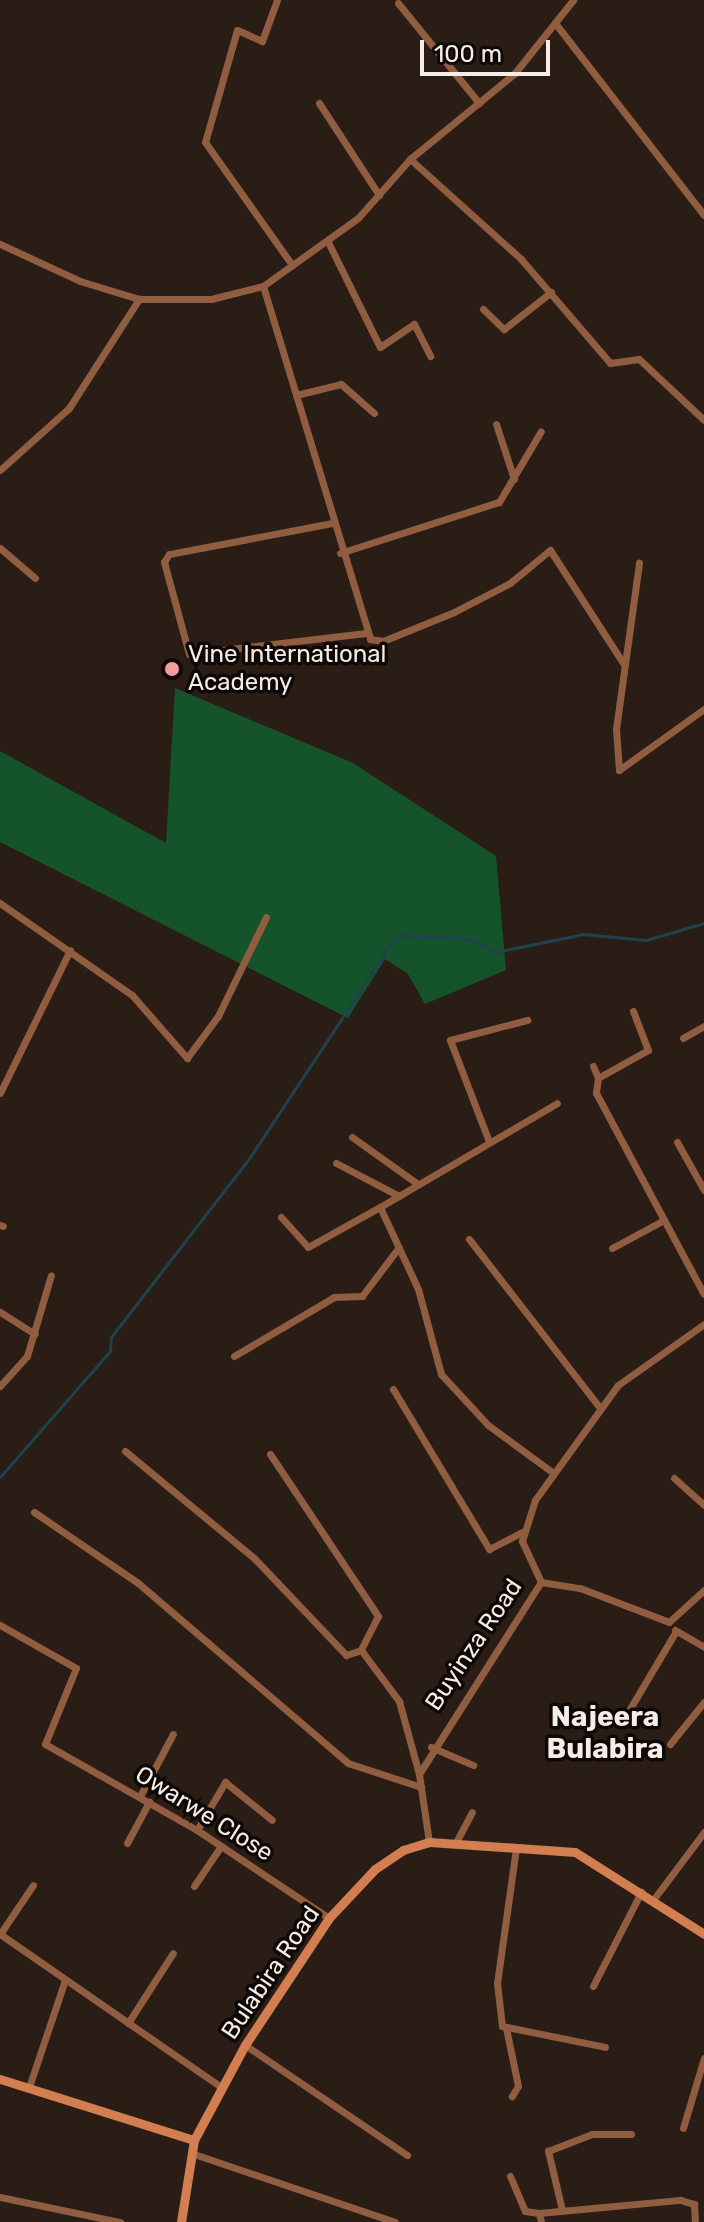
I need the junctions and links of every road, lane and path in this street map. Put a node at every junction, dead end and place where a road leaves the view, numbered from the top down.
1 (277, 0) edge
2 (573, 0) edge
3 (398, 3) dead end
4 (555, 23) junction
5 (319, 103) dead end
6 (479, 103) junction
7 (410, 159) junction
8 (379, 195) junction
9 (704, 215) edge
10 (328, 242) junction
11 (0, 244) edge
12 (292, 265) junction
13 (263, 286) junction
14 (551, 292) junction
15 (139, 299) junction
16 (483, 309) dead end
17 (430, 356) dead end
18 (296, 395) junction
19 (374, 413) dead end
20 (704, 420) edge
21 (496, 424) dead end
22 (541, 431) dead end
23 (0, 470) edge
24 (514, 479) junction
25 (332, 523) junction
26 (0, 548) edge
27 (340, 553) junction
28 (639, 563) dead end
29 (35, 578) dead end
30 (366, 633) junction
31 (623, 663) junction
32 (704, 709) edge
33 (0, 903) edge
34 (266, 917) dead end
35 (70, 950) junction
36 (633, 1011) dead end
37 (527, 1020) dead end
38 (704, 1026) edge
39 (683, 1038) dead end
40 (593, 1066) dead end
41 (598, 1078) junction
42 (0, 1093) edge
43 (557, 1103) dead end
44 (352, 1137) dead end
45 (488, 1139) junction
46 (677, 1142) dead end
47 (336, 1163) dead end
48 (418, 1184) junction
49 (387, 1188) junction
50 (704, 1190) edge
51 (399, 1196) junction
52 (390, 1202) junction
53 (380, 1207) junction
54 (281, 1217) dead end
55 (664, 1220) junction
56 (469, 1239) dead end
57 (399, 1247) junction
58 (612, 1248) dead end
59 (51, 1275) dead end
60 (704, 1294) edge
61 (0, 1312) edge
62 (704, 1324) edge
63 (35, 1334) junction
64 (234, 1356) dead end
65 (0, 1386) edge
66 (393, 1389) dead end
67 (600, 1408) junction
68 (125, 1451) dead end
69 (270, 1454) dead end
70 (552, 1472) junction
71 (674, 1478) dead end
72 (704, 1505) edge
73 (34, 1512) dead end
74 (522, 1532) junction
75 (541, 1582) junction
76 (704, 1590) edge
77 (669, 1622) junction
78 (0, 1625) edge
79 (676, 1631) junction
80 (704, 1647) edge
81 (361, 1650) junction
82 (704, 1702) edge
83 (625, 1717) dead end
84 (173, 1734) dead end
85 (670, 1744) dead end
86 (431, 1747) junction
87 (473, 1765) dead end
88 (419, 1774) junction
89 (421, 1787) junction
90 (140, 1796) junction
91 (149, 1802) junction
92 (472, 1812) dead end
93 (272, 1820) dead end
94 (197, 1830) junction
95 (704, 1832) edge
96 (429, 1842) junction
97 (127, 1843) dead end
98 (455, 1844) junction
99 (221, 1846) junction
100 (516, 1848) junction
101 (33, 1885) dead end
102 (194, 1886) dead end
103 (641, 1892) junction
104 (653, 1900) junction
105 (329, 1918) junction
106 (0, 1934) edge
107 (704, 1934) edge
108 (173, 1953) dead end
109 (65, 1980) junction
110 (593, 1986) dead end
111 (128, 2023) junction
112 (506, 2028) junction
113 (245, 2045) junction
114 (605, 2047) dead end
115 (704, 2058) edge
116 (0, 2079) edge
117 (29, 2087) junction
118 (222, 2088) junction
119 (512, 2096) dead end
120 (683, 2128) dead end
121 (631, 2134) dead end
122 (194, 2140) junction
123 (191, 2153) junction
124 (407, 2155) dead end
125 (510, 2176) dead end
126 (0, 2197) edge
127 (562, 2210) junction
128 (540, 2218) edge
129 (120, 2222) edge
130 (181, 2222) edge
131 (395, 2222) edge
132 (695, 2222) edge

1 - 12 street
2 - 4 street
3 - 6 street
4 - 6 street
4 - 9 street
5 - 8 street
6 - 7 street
7 - 8 street
7 - 14 street
8 - 10 street
10 - 12 street
10 - 17 street
11 - 15 street
12 - 13 street
13 - 15 street
13 - 18 street
14 - 16 street
14 - 20 street
15 - 23 street
18 - 19 street
18 - 25 street
21 - 24 street
22 - 24 street
24 - 27 street
25 - 27 street
25 - 30 street
26 - 29 street
27 - 30 street
28 - 31 street
30 - 31 street
31 - 32 street
33 - 35 street
34 - 35 street
35 - 42 street
36 - 41 street
37 - 45 street
38 - 39 street
40 - 41 street
41 - 55 street
43 - 45 street
44 - 48 street
45 - 48 street
46 - 50 street
47 - 49 street
48 - 51 street
49 - 51 street
49 - 52 street
51 - 52 street
52 - 53 street
53 - 54 street
53 - 57 street
55 - 58 street
55 - 60 street
56 - 67 street
57 - 64 street
57 - 70 street
59 - 63 street
61 - 63 street
62 - 67 street
63 - 65 street
66 - 74 street
67 - 70 street
68 - 81 street
69 - 81 street
70 - 74 street
71 - 72 street
73 - 89 street
74 - 75 street, Buyinza Road
75 - 77 street
75 - 86 street, Buyinza Road
76 - 77 street
77 - 79 street
78 - 90 street, Owarwe Close
79 - 80 street
79 - 83 street
81 - 88 street
82 - 85 street
84 - 90 street
86 - 87 street
86 - 88 street, Buyinza Road
88 - 89 street
89 - 96 street
90 - 91 street, Owarwe Close
91 - 94 street, Owarwe Close
91 - 97 street
92 - 98 street
93 - 94 street
94 - 99 street, Owarwe Close
95 - 104 street
96 - 98 street
96 - 105 street, Bulabira Road
98 - 100 street
99 - 102 street
99 - 105 street, Owarwe Close
100 - 103 street
100 - 112 street
101 - 106 street
103 - 104 street
103 - 110 street
104 - 107 street
105 - 113 street, Bulabira Road
106 - 109 street
108 - 111 street
109 - 111 street
109 - 117 street
111 - 118 street
112 - 114 street
112 - 119 street
113 - 118 street, Bulabira Road
113 - 124 street
115 - 120 street
116 - 117 street
117 - 122 street
118 - 122 street, Bulabira Road
121 - 127 street
122 - 123 street, Bulabira Road
123 - 130 street, Bulabira Road
123 - 131 street
125 - 128 street
126 - 129 street
127 - 128 street
127 - 132 street

